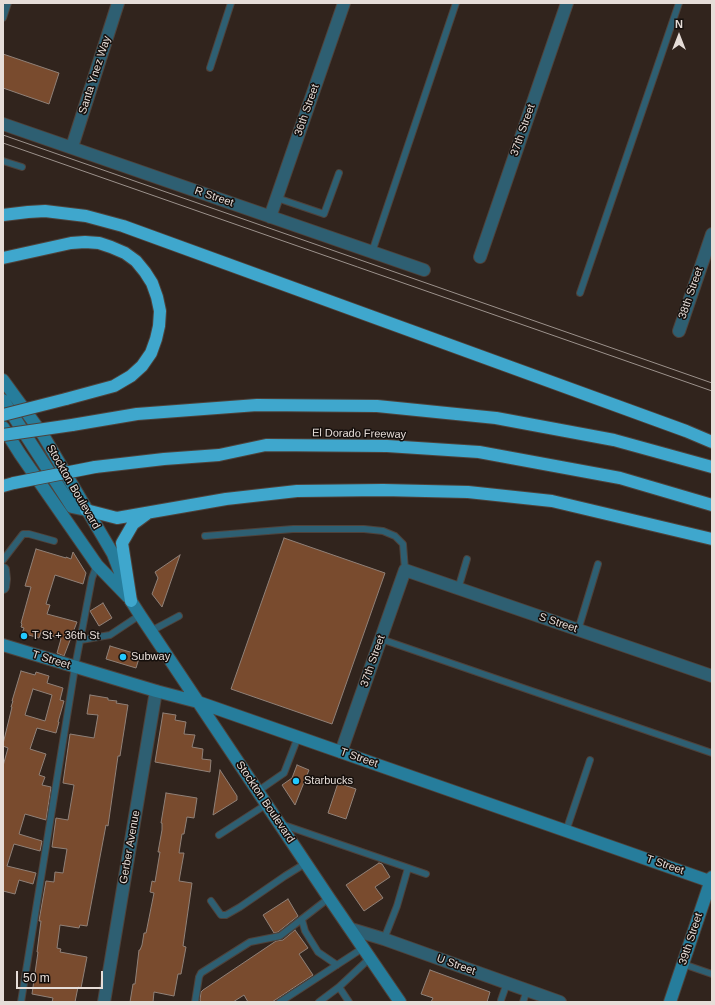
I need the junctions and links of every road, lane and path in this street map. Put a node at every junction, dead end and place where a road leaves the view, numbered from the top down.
1 (8, 3) edge
2 (118, 3) edge
3 (231, 3) edge
4 (344, 3) edge
5 (456, 3) edge
6 (567, 3) edge
7 (679, 3) edge
8 (3, 18) edge
9 (210, 68) dead end
10 (3, 124) edge
11 (72, 147) junction
12 (3, 160) edge
13 (22, 167) dead end
14 (339, 173) dead end
15 (277, 198) junction
16 (3, 215) edge
17 (270, 217) junction
18 (712, 234) edge
19 (372, 252) junction
20 (480, 257) dead end
21 (3, 258) edge
22 (424, 270) dead end
23 (580, 293) dead end
24 (679, 331) dead end
25 (3, 380) edge
26 (3, 400) edge
27 (3, 415) edge
28 (3, 427) edge
29 (3, 435) edge
30 (712, 442) edge
31 (712, 467) edge
32 (3, 486) edge
33 (712, 505) edge
34 (86, 510) junction
35 (150, 511) junction
36 (205, 536) dead end
37 (712, 540) edge
38 (54, 541) dead end
39 (467, 559) dead end
40 (3, 560) edge
41 (598, 564) dead end
42 (97, 565) junction
43 (3, 570) edge
44 (404, 570) junction
45 (3, 587) edge
46 (458, 589) junction
47 (131, 601) junction
48 (140, 615) junction
49 (179, 616) dead end
50 (578, 630) junction
51 (152, 631) junction
52 (381, 639) junction
53 (81, 640) junction
54 (3, 645) edge
55 (75, 667) junction
56 (712, 676) edge
57 (156, 691) junction
58 (198, 702) junction
59 (298, 737) junction
60 (341, 752) junction
61 (712, 753) edge
62 (590, 760) dead end
63 (258, 791) junction
64 (267, 804) junction
65 (280, 823) junction
66 (566, 830) junction
67 (219, 835) dead end
68 (306, 863) junction
69 (408, 868) junction
70 (426, 874) dead end
71 (711, 880) edge
72 (329, 898) junction
73 (211, 902) dead end
74 (302, 920) junction
75 (351, 929) junction
76 (384, 939) junction
77 (363, 948) junction
78 (370, 958) junction
79 (683, 964) junction
80 (338, 965) junction
81 (712, 974) edge
82 (507, 983) junction
83 (339, 987) junction
84 (527, 990) junction
85 (501, 1000) dead end
86 (21, 1002) edge
87 (104, 1002) edge
88 (195, 1002) edge
89 (280, 1002) edge
90 (319, 1002) edge
91 (349, 1002) edge
92 (400, 1002) edge
93 (523, 1002) edge
94 (560, 1002) edge
95 (670, 1002) edge

1 - 8 lane
2 - 11 street, Santa Ynez Way
3 - 9 lane
4 - 15 street, 36th Street
5 - 19 lane
6 - 20 street, 37th Street
7 - 23 lane
10 - 11 street, R Street
11 - 17 street, R Street
12 - 13 lane
14 - 15 lane
15 - 17 street, 36th Street
16 - 30 highway
17 - 19 street, R Street
18 - 24 street, 38th Street
19 - 22 street, R Street
21 - 27 highway, bridge
25 - 34 main road, Stockton Boulevard
26 - 34 main road
28 - 42 main road, Stockton Boulevard
29 - 31 highway, bridge
32 - 33 highway, El Dorado Freeway, bridge
34 - 35 highway
34 - 47 main road, Stockton Boulevard
35 - 37 highway
35 - 47 highway
36 - 44 lane
38 - 40 lane
39 - 46 lane
41 - 50 lane
42 - 47 main road, Stockton Boulevard
42 - 53 lane
43 - 45 street
44 - 46 street, S Street
44 - 52 street, 37th Street
46 - 50 street, S Street
47 - 48 main road, Stockton Boulevard
48 - 51 main road, Stockton Boulevard
48 - 53 lane
49 - 51 lane
50 - 56 street, S Street
51 - 58 main road, Stockton Boulevard
52 - 60 street, 37th Street
52 - 61 lane
53 - 55 lane
54 - 55 main road, T Street
55 - 57 main road, T Street
55 - 86 lane
57 - 58 main road, T Street
57 - 87 street, Gerber Avenue
58 - 59 main road, T Street
58 - 63 main road, Stockton Boulevard
59 - 60 main road, T Street
59 - 63 lane
60 - 66 main road, T Street
62 - 66 lane
63 - 64 main road, Stockton Boulevard
64 - 65 main road, Stockton Boulevard
64 - 67 lane
65 - 68 main road, Stockton Boulevard
65 - 69 lane
66 - 71 main road, T Street
68 - 72 main road, Stockton Boulevard
68 - 73 lane
69 - 70 lane
69 - 76 lane
71 - 79 main road, 39th Street
72 - 74 lane
72 - 75 main road, Stockton Boulevard
74 - 80 lane
74 - 88 lane
75 - 76 street, U Street
75 - 77 main road, Stockton Boulevard
76 - 82 street, U Street
77 - 78 main road, Stockton Boulevard
77 - 80 lane
78 - 83 lane
78 - 92 main road, Stockton Boulevard
79 - 81 lane
79 - 95 main road, 39th Street
80 - 89 lane
82 - 84 street, U Street
82 - 85 lane
83 - 90 lane
83 - 91 lane
84 - 93 lane
84 - 94 street, U Street

